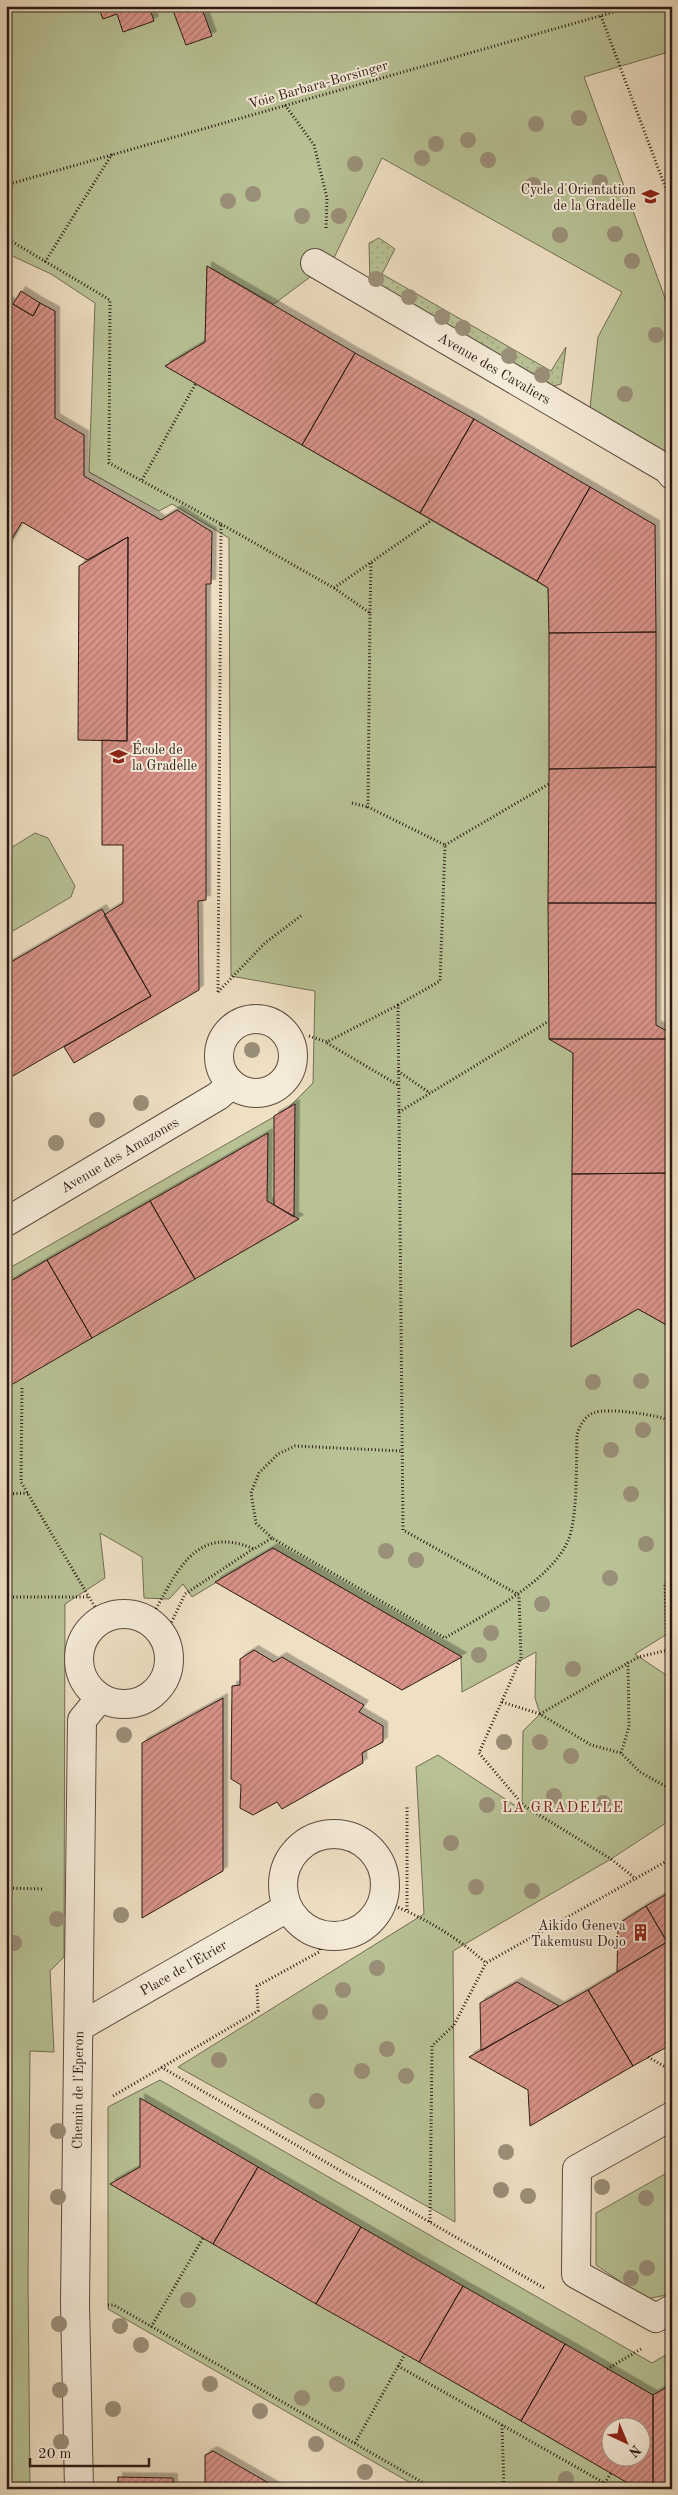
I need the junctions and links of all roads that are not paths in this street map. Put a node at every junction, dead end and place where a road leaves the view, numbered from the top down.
1 (315, 263) road end
2 (672, 475) edge
3 (232, 1084) dead end
4 (6, 1222) edge
5 (100, 1698) junction
6 (287, 1908) junction
7 (79, 2027) junction
8 (672, 2116) edge
9 (672, 2309) edge
10 (79, 2489) edge

1 - 2 street, Avenue des Cavaliers
3 - 4 street, Avenue des Amazones
5 - 5 street
5 - 7 street, Chemin de l'Eperon
6 - 6 street
6 - 7 street, Place de l'Etrier
7 - 10 street, Chemin de l'Eperon
8 - 9 street

